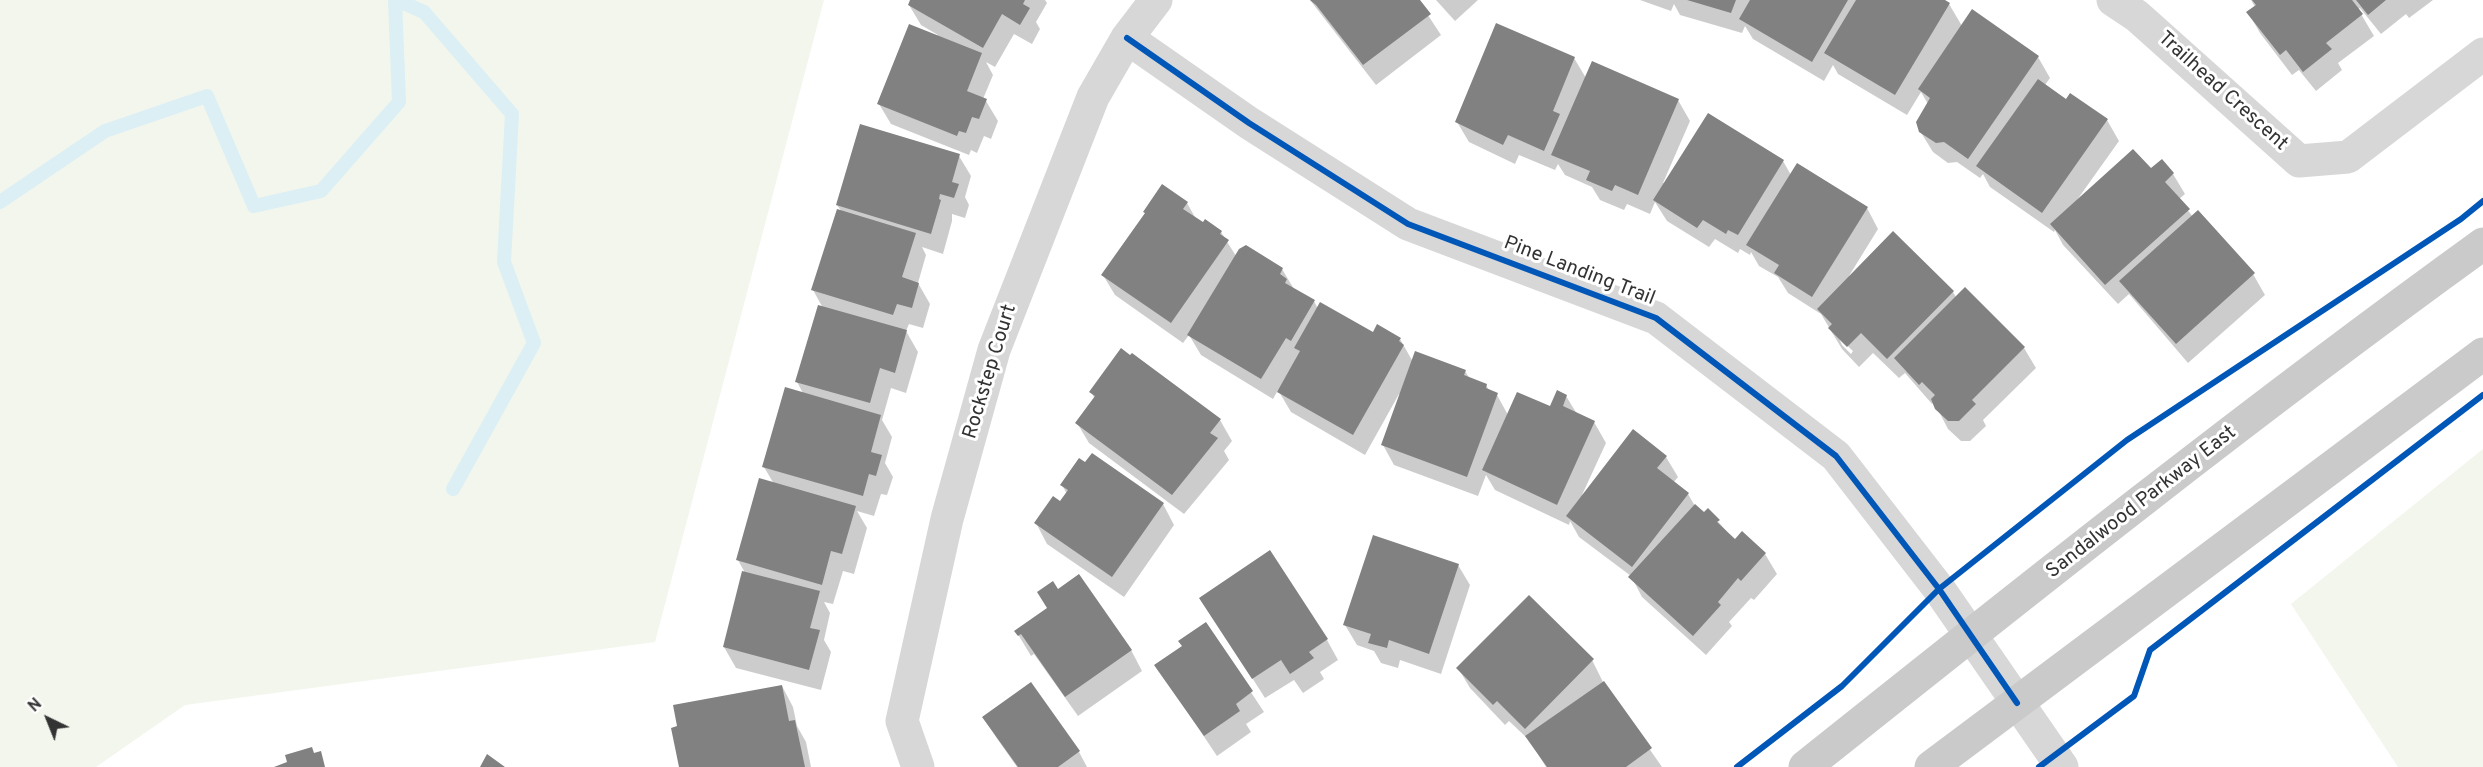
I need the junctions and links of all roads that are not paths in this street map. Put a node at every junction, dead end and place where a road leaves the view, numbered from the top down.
1 (1156, 0) edge
2 (2113, 0) edge
3 (1127, 38) junction
4 (2483, 54) edge
5 (2483, 243) edge
6 (2483, 354) edge
7 (1970, 636) junction
8 (2017, 703) junction
9 (918, 767) edge
10 (1805, 767) edge
11 (1931, 767) edge
12 (2062, 767) edge

1 - 3 street, Rockstep Court
2 - 4 street, Trailhead Crescent
3 - 7 street, Pine Landing Trail
3 - 9 street, Rockstep Court
5 - 7 main road, Sandalwood Parkway East
6 - 8 main road
7 - 8 street, Pine Landing Trail
7 - 10 main road, Sandalwood Parkway East
8 - 11 main road
8 - 12 street, Pine Landing Trail

